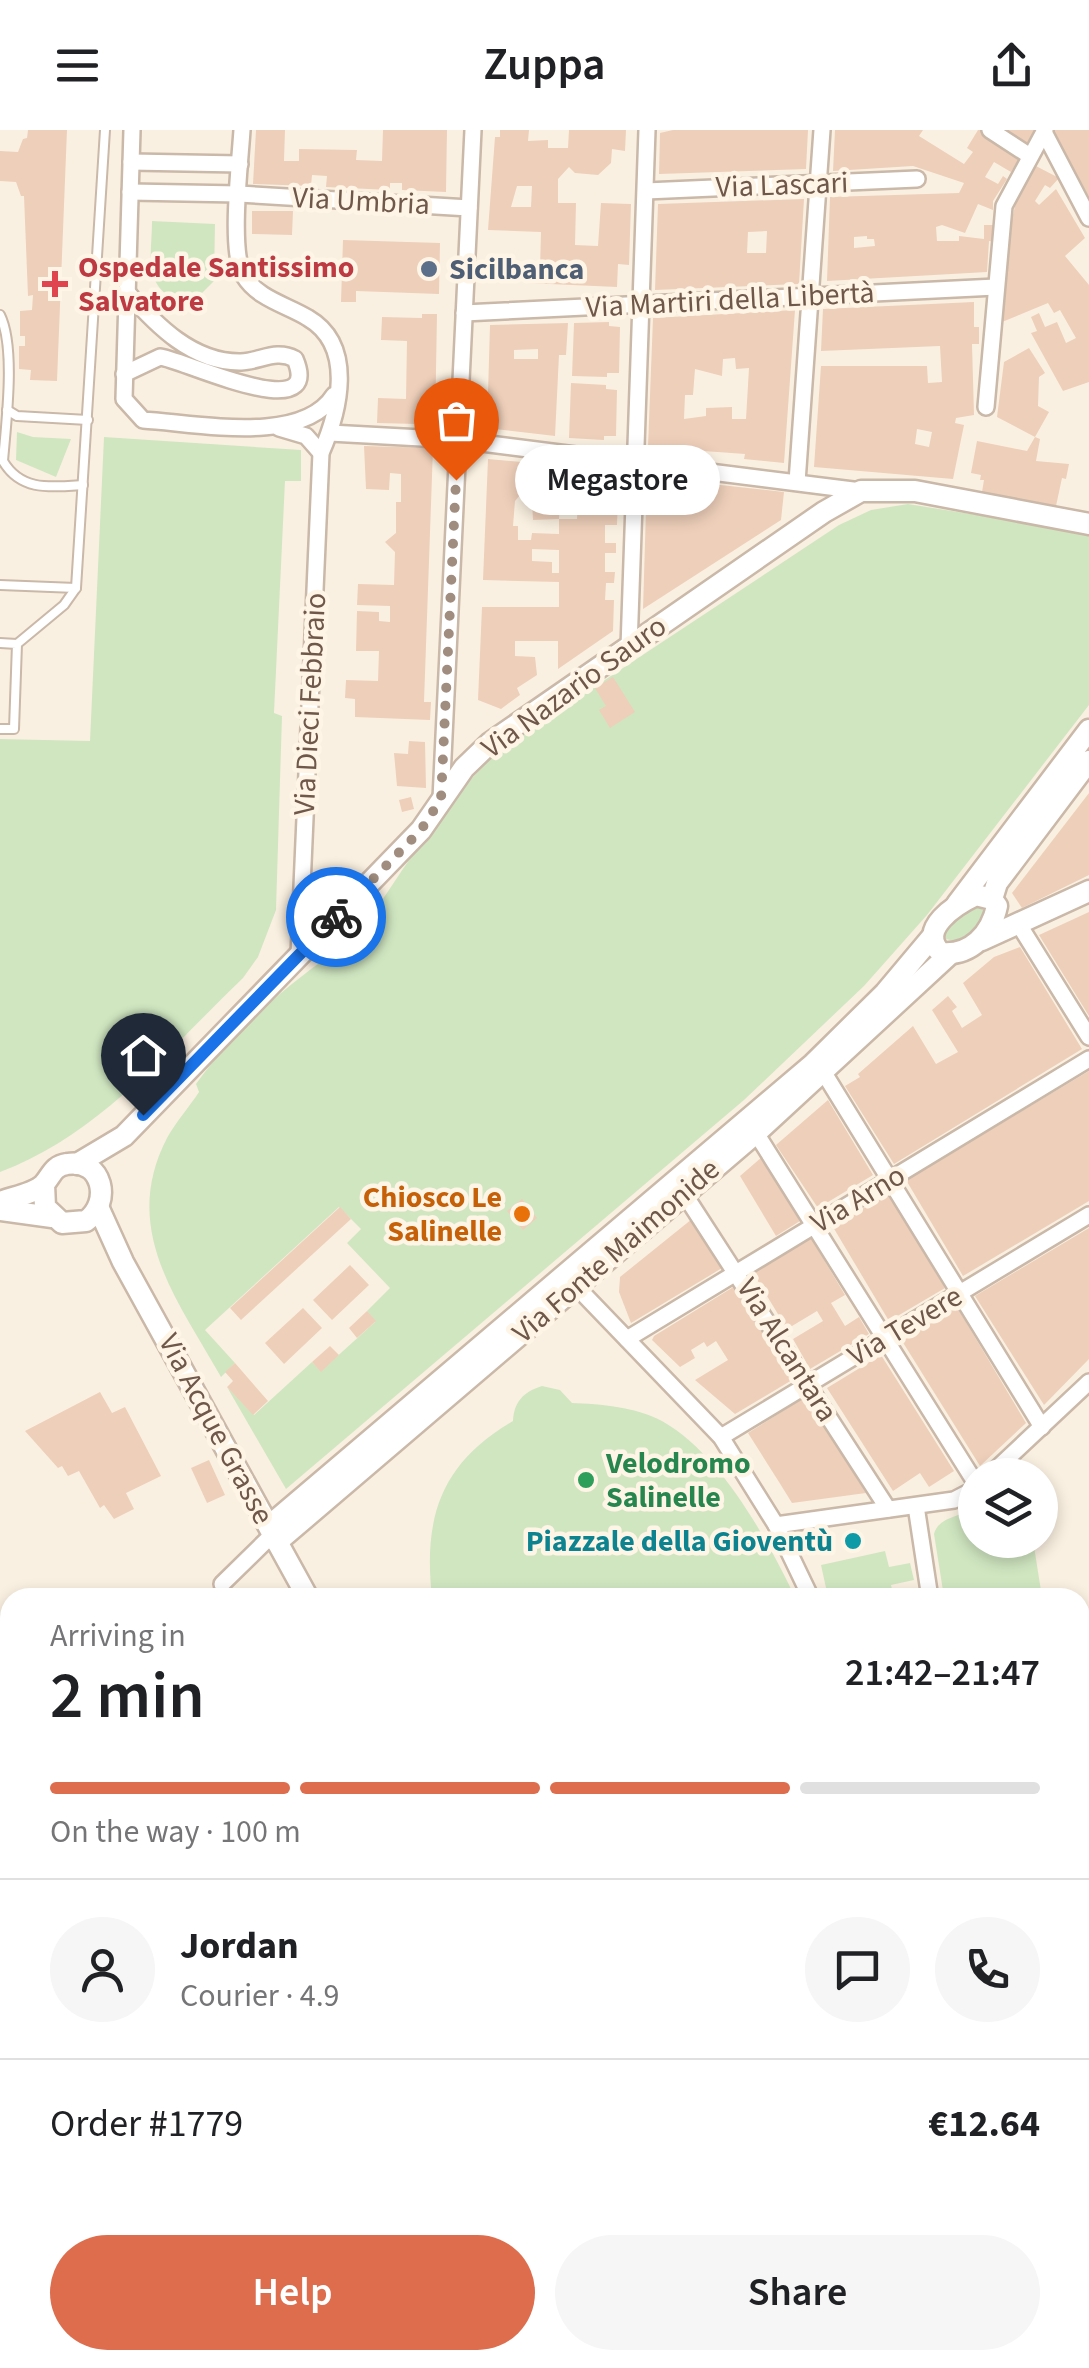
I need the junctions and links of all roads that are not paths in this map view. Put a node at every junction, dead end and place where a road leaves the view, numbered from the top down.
1 (105, 130) edge
2 (132, 130) edge
3 (242, 130) edge
4 (472, 130) edge
5 (647, 130) edge
6 (822, 130) edge
7 (990, 130) edge
8 (1044, 131) edge
9 (1030, 156) junction
10 (131, 162) junction
11 (240, 164) junction
12 (918, 179) dead end
13 (818, 184) junction
14 (646, 191) junction
15 (130, 192) junction
16 (246, 195) junction
17 (469, 208) junction
18 (1089, 218) edge
19 (996, 287) junction
20 (127, 292) junction
21 (810, 296) junction
22 (641, 304) junction
23 (464, 313) junction
24 (0, 315) edge
25 (124, 374) junction
26 (340, 384) junction
27 (986, 406) dead end
28 (7, 410) junction
29 (88, 420) junction
30 (279, 428) junction
31 (330, 433) junction
32 (458, 440) junction
33 (321, 453) junction
34 (636, 462) junction
35 (797, 482) junction
36 (83, 485) junction
37 (862, 491) junction
38 (1089, 524) edge
39 (0, 585) edge
40 (76, 588) junction
41 (0, 643) edge
42 (17, 644) junction
43 (629, 647) junction
44 (0, 729) edge
45 (1089, 730) edge
46 (1089, 760) edge
47 (441, 799) junction
48 (1089, 891) edge
49 (994, 902) junction
50 (957, 904) junction
51 (1018, 923) junction
52 (932, 937) junction
53 (980, 940) junction
54 (950, 954) junction
55 (300, 955) junction
56 (1089, 1037) edge
57 (1089, 1059) edge
58 (824, 1073) junction
59 (756, 1133) junction
60 (124, 1136) junction
61 (77, 1164) junction
62 (890, 1180) junction
63 (44, 1184) junction
64 (102, 1186) junction
65 (683, 1192) junction
66 (0, 1202) edge
67 (99, 1209) junction
68 (0, 1210) edge
69 (1089, 1214) edge
70 (60, 1220) junction
71 (814, 1225) junction
72 (123, 1262) junction
73 (737, 1272) junction
74 (570, 1280) junction
75 (960, 1293) junction
76 (885, 1338) junction
77 (626, 1339) junction
78 (1089, 1382) edge
79 (808, 1384) junction
80 (1042, 1427) junction
81 (722, 1437) junction
82 (958, 1458) edge
83 (1008, 1458) edge
84 (958, 1497) edge
85 (916, 1506) junction
86 (888, 1510) junction
87 (776, 1526) junction
88 (273, 1534) junction
89 (222, 1584) dead end
90 (303, 1588) edge
91 (806, 1588) edge
92 (928, 1588) edge

1 - 29 lane
2 - 10 street
3 - 11 street
4 - 17 street
5 - 14 street
6 - 13 street
7 - 9 street
8 - 9 street
8 - 18 street
9 - 19 street
10 - 11 street
10 - 15 street
11 - 16 street
12 - 13 street, Via Lascari
13 - 14 street, Via Lascari
13 - 21 street
14 - 22 street
15 - 16 street, Via Umbria
15 - 20 street
16 - 17 street, Via Umbria
16 - 26 street
17 - 23 street
19 - 21 street, Via Martiri della Libertà
19 - 27 street
20 - 25 street
20 - 25 street
21 - 22 street, Via Martiri della Libertà
21 - 35 street
22 - 23 street, Via Martiri della Libertà
22 - 34 street
23 - 32 street
24 - 28 lane
25 - 30 street
26 - 30 street
26 - 31 street
28 - 29 lane
28 - 36 lane
29 - 36 lane
30 - 33 street
31 - 32 street
31 - 33 street
32 - 34 street
32 - 47 street
33 - 55 street, Via Dieci Febbraio
34 - 35 street
34 - 43 street
35 - 37 street
36 - 40 lane
37 - 38 street, Via Nazario Sauro
37 - 43 street, Via Nazario Sauro
39 - 40 lane
40 - 42 lane
41 - 42 lane
42 - 44 lane
43 - 47 street, Via Nazario Sauro
45 - 50 street
46 - 49 street
47 - 55 street, Via Nazario Sauro
48 - 51 street, Via Fonte Maimonide
49 - 50 street
49 - 51 street
49 - 53 street
50 - 52 street, Via Fonte Maimonide
51 - 53 street, Via Fonte Maimonide
51 - 56 street
52 - 54 street
52 - 74 street, Via Fonte Maimonide
53 - 54 street, Via Fonte Maimonide
54 - 58 street, Via Fonte Maimonide
55 - 60 street, Via Nazario Sauro
57 - 62 street, Via Arno
58 - 59 street, Via Fonte Maimonide
58 - 62 street
59 - 65 street, Via Fonte Maimonide
59 - 71 street
60 - 61 street
60 - 64 street
61 - 63 street
61 - 64 street
62 - 71 street, Via Arno
62 - 75 street
63 - 66 street
63 - 70 street
64 - 67 street
65 - 73 street, Via Alcantara
65 - 74 street, Via Fonte Maimonide
67 - 70 street
67 - 72 street, Via Acque Grasse
68 - 70 street
69 - 75 street, Via Tevere
70 - 72 street
71 - 73 street, Via Arno
71 - 76 street
72 - 88 street, Via Acque Grasse
73 - 77 street, Via Arno
73 - 79 street, Via Alcantara
74 - 77 street
74 - 88 street, Via Fonte Maimonide
75 - 76 street, Via Tevere
75 - 80 street
76 - 79 street, Via Tevere
76 - 82 street
77 - 81 street
78 - 80 street
79 - 81 street, Via Tevere
79 - 86 street, Via Alcantara
80 - 83 street
81 - 87 street
84 - 85 street
85 - 86 street
85 - 92 street
86 - 87 street
87 - 91 street
88 - 89 street, Via Fonte Maimonide
88 - 90 street, Via Acque Grasse

